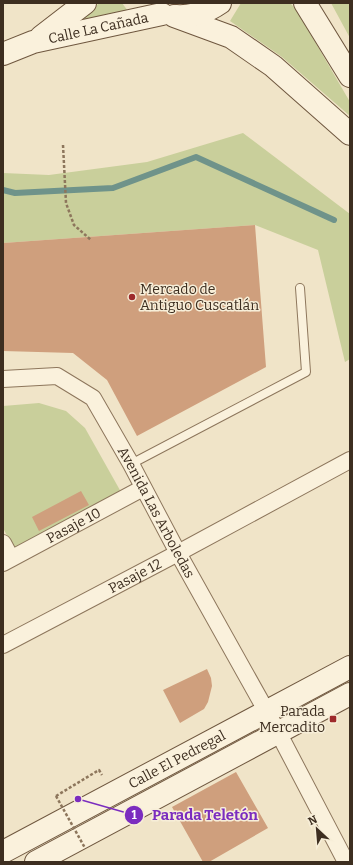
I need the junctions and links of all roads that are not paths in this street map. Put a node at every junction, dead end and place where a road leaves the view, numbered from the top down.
1 (85, 3) edge
2 (142, 3) edge
3 (220, 3) edge
4 (305, 3) edge
5 (168, 15) junction
6 (33, 42) junction
7 (3, 54) edge
8 (350, 76) edge
9 (350, 134) edge
10 (300, 288) dead end
11 (3, 379) edge
12 (350, 460) edge
13 (131, 464) junction
14 (143, 488) junction
15 (3, 543) edge
16 (178, 553) junction
17 (7, 560) edge
18 (3, 645) edge
19 (350, 667) edge
20 (350, 694) edge
21 (266, 712) junction
22 (278, 732) junction
23 (3, 852) edge
24 (36, 862) edge
25 (346, 862) edge

1 - 6 main road, Calle La Cañada
2 - 5 main road
3 - 5 main road, Calle La Cañada
4 - 8 main road
5 - 6 main road, Calle La Cañada
5 - 9 main road
6 - 7 main road, Calle La Cañada
10 - 13 lane
11 - 13 street, Avenida Las Arboledas
12 - 16 street, Pasaje 12
13 - 14 street, Avenida Las Arboledas
14 - 16 street, Avenida Las Arboledas
14 - 17 street, Pasaje 10
15 - 17 street
16 - 18 street, Pasaje 12
16 - 21 street, Avenida Las Arboledas
19 - 21 main road, Calle El Pedregal
20 - 22 main road, Calle El Pedregal
21 - 22 street, Avenida Las Arboledas
21 - 23 main road, Calle El Pedregal
22 - 24 main road, Calle El Pedregal
22 - 25 street, Avenida Las Arboledas

